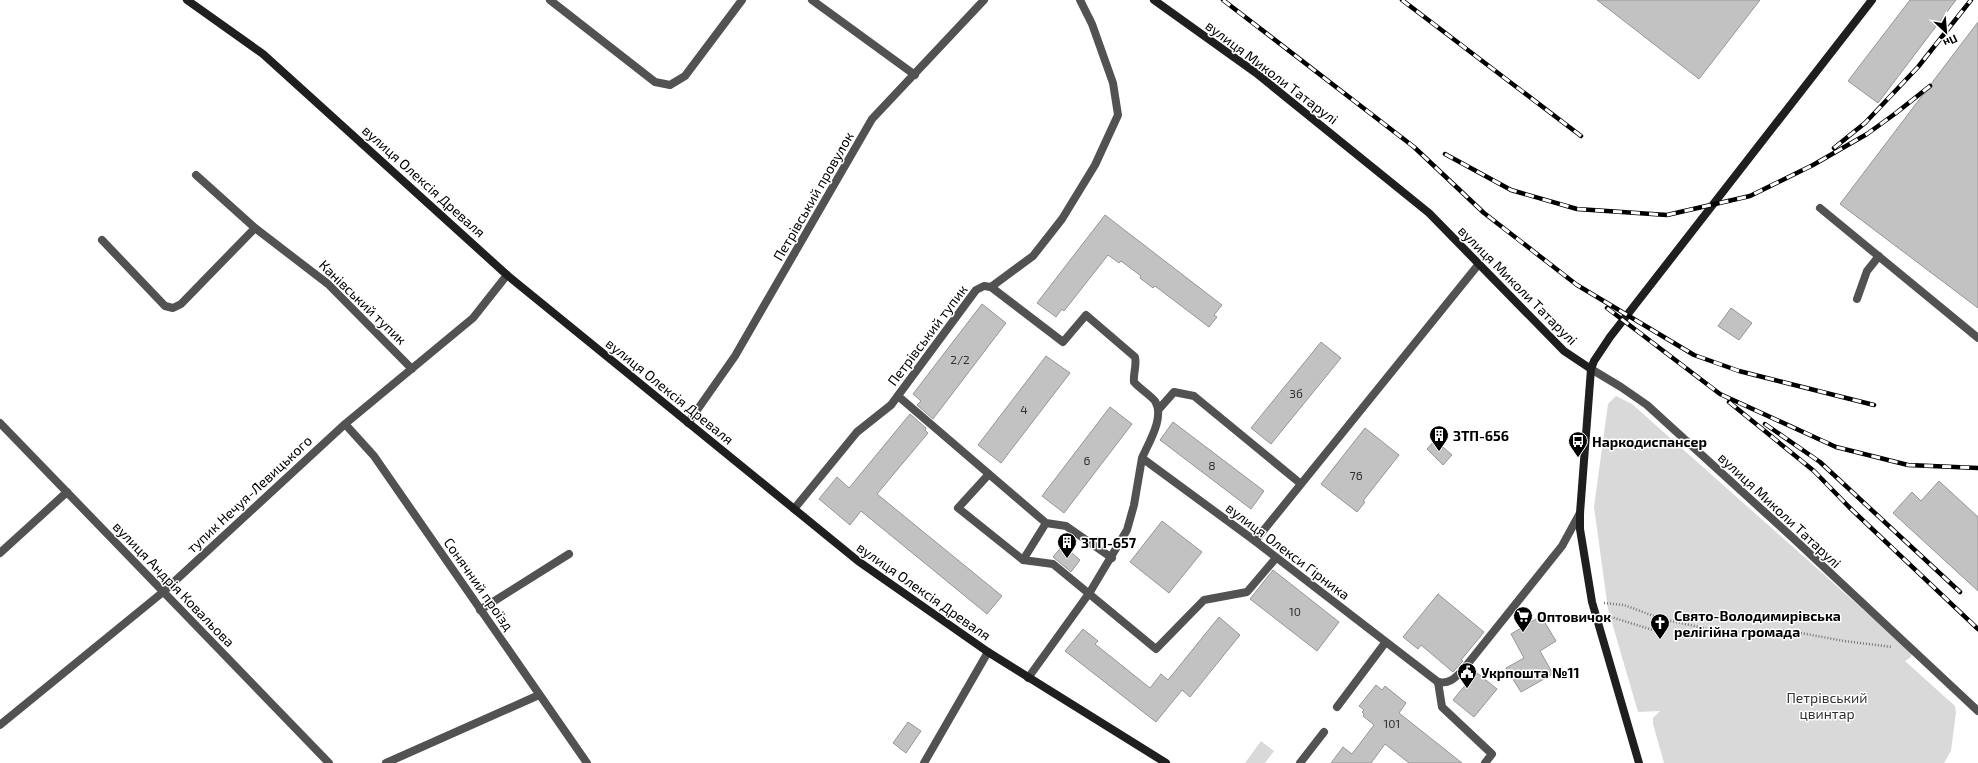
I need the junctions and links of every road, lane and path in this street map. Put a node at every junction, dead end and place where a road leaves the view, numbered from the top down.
1 (187, 0) edge
2 (550, 0) edge
3 (742, 0) edge
4 (812, 0) edge
5 (984, 0) edge
6 (1080, 0) edge
7 (1154, 0) edge
8 (1872, 0) edge
9 (915, 75) junction
10 (196, 175) dead end
11 (1820, 208) dead end
12 (256, 228) junction
13 (102, 240) dead end
14 (1878, 256) junction
15 (1478, 265) junction
16 (507, 274) junction
17 (991, 287) junction
18 (1857, 300) dead end
19 (1978, 338) edge
20 (412, 369) junction
21 (1591, 369) junction
22 (898, 396) junction
23 (1159, 409) junction
24 (0, 422) edge
25 (688, 423) junction
26 (345, 424) junction
27 (1142, 458) junction
28 (989, 474) junction
29 (1301, 484) junction
30 (67, 492) junction
31 (794, 509) junction
32 (1580, 513) junction
33 (1046, 523) junction
34 (1255, 541) junction
35 (0, 553) edge
36 (569, 554) dead end
37 (1112, 558) junction
38 (1276, 558) junction
39 (1023, 560) junction
40 (163, 592) junction
41 (1090, 592) junction
42 (1592, 602) junction
43 (480, 610) junction
44 (1594, 612) junction
45 (1656, 631) dead end
46 (1385, 643) junction
47 (1899, 651) dead end
48 (988, 652) junction
49 (1028, 678) junction
50 (1438, 682) junction
51 (539, 694) junction
52 (1337, 707) dead end
53 (1978, 711) edge
54 (0, 725) edge
55 (1324, 732) dead end
56 (329, 763) edge
57 (386, 763) edge
58 (587, 763) edge
59 (924, 763) edge
60 (1166, 763) edge
61 (1300, 763) edge
62 (1485, 763) edge
63 (1639, 763) edge

1 - 16 street, вулиця Олексія Древаля
2 - 3 street
4 - 9 street
5 - 9 street, Петрівський провулок
6 - 17 street, Петрівський тупик
7 - 15 street, вулиця Миколи Татарулі
8 - 21 street
9 - 25 street, Петрівський провулок
10 - 12 street, Канівський тупик
11 - 14 street
12 - 13 street
12 - 20 street, Канівський тупик
14 - 18 street
14 - 19 street
15 - 21 street, вулиця Миколи Татарулі
15 - 29 street
16 - 20 street, тупик Нечуя-Левицького
16 - 25 street, вулиця Олексія Древаля
17 - 22 street, Петрівський тупик
17 - 23 street
20 - 26 street, тупик Нечуя-Левицького
21 - 32 street
21 - 53 street, вулиця Миколи Татарулі
22 - 28 street
22 - 31 street, Петрівський тупик
23 - 27 street
23 - 29 street
24 - 30 street, вулиця Андрія Ковальова
25 - 31 street, вулиця Олексія Древаля
26 - 40 street, тупик Нечуя-Левицького
26 - 43 street, Сонячний проїзд
27 - 34 street, вулиця Олекси Гірника
27 - 37 street
28 - 33 street
28 - 39 street
29 - 34 street
30 - 35 street
30 - 40 street, вулиця Андрія Ковальова
31 - 48 street, вулиця Олексія Древаля
32 - 42 street
32 - 50 street
33 - 37 street
33 - 39 street
34 - 38 street, вулиця Олекси Гірника
36 - 43 street
37 - 41 street
38 - 41 street
38 - 46 street, вулиця Олекси Гірника
39 - 41 street
40 - 54 street, тупик Нечуя-Левицького
40 - 56 street, вулиця Андрія Ковальова
41 - 49 street
42 - 44 street
42 - 47 path
43 - 51 street, Сонячний проїзд
44 - 45 path
44 - 63 street
46 - 50 street, вулиця Олекси Гірника
46 - 52 street
48 - 49 street, вулиця Олексія Древаля
48 - 59 street
49 - 60 street, вулиця Олексія Древаля
50 - 62 street
51 - 57 street
51 - 58 street, Сонячний проїзд
55 - 61 street

